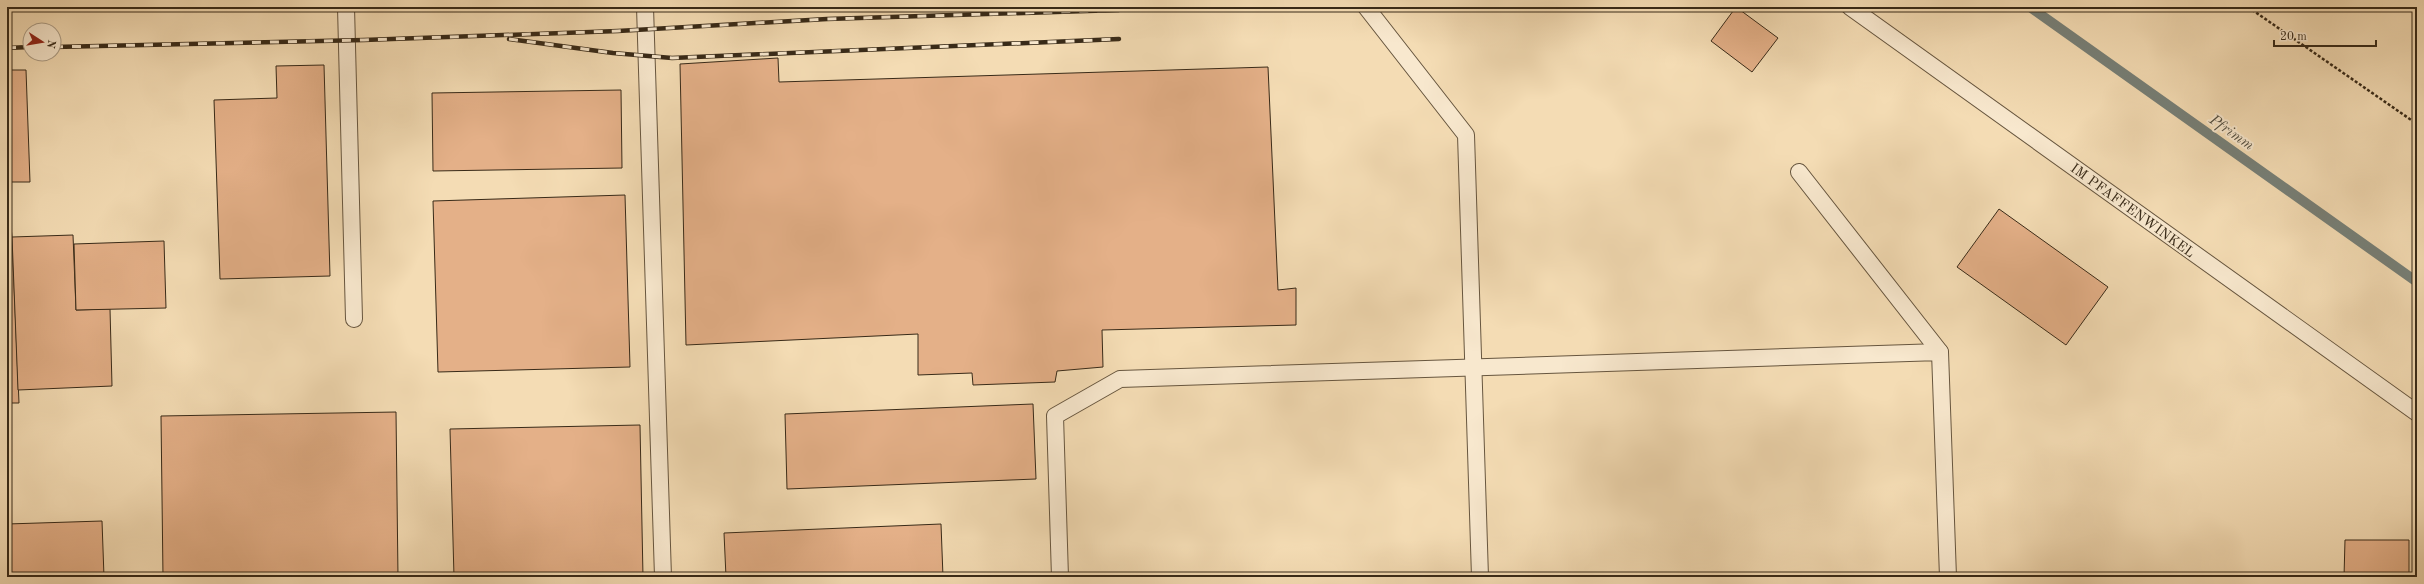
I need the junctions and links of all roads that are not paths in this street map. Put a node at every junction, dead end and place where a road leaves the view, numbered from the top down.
1 (346, 7) edge
2 (645, 7) edge
3 (1366, 7) edge
4 (1850, 7) edge
5 (1799, 172) dead end
6 (354, 320) dead end
7 (1940, 352) junction
8 (1474, 367) junction
9 (2417, 412) edge
10 (663, 577) edge
11 (1060, 577) edge
12 (1480, 577) edge
13 (1948, 577) edge

1 - 6 lane
2 - 10 lane
3 - 8 lane
4 - 9 lane, IM PFAFFENWINKEL
5 - 7 lane
7 - 8 lane
7 - 13 lane
8 - 11 lane
8 - 12 lane

